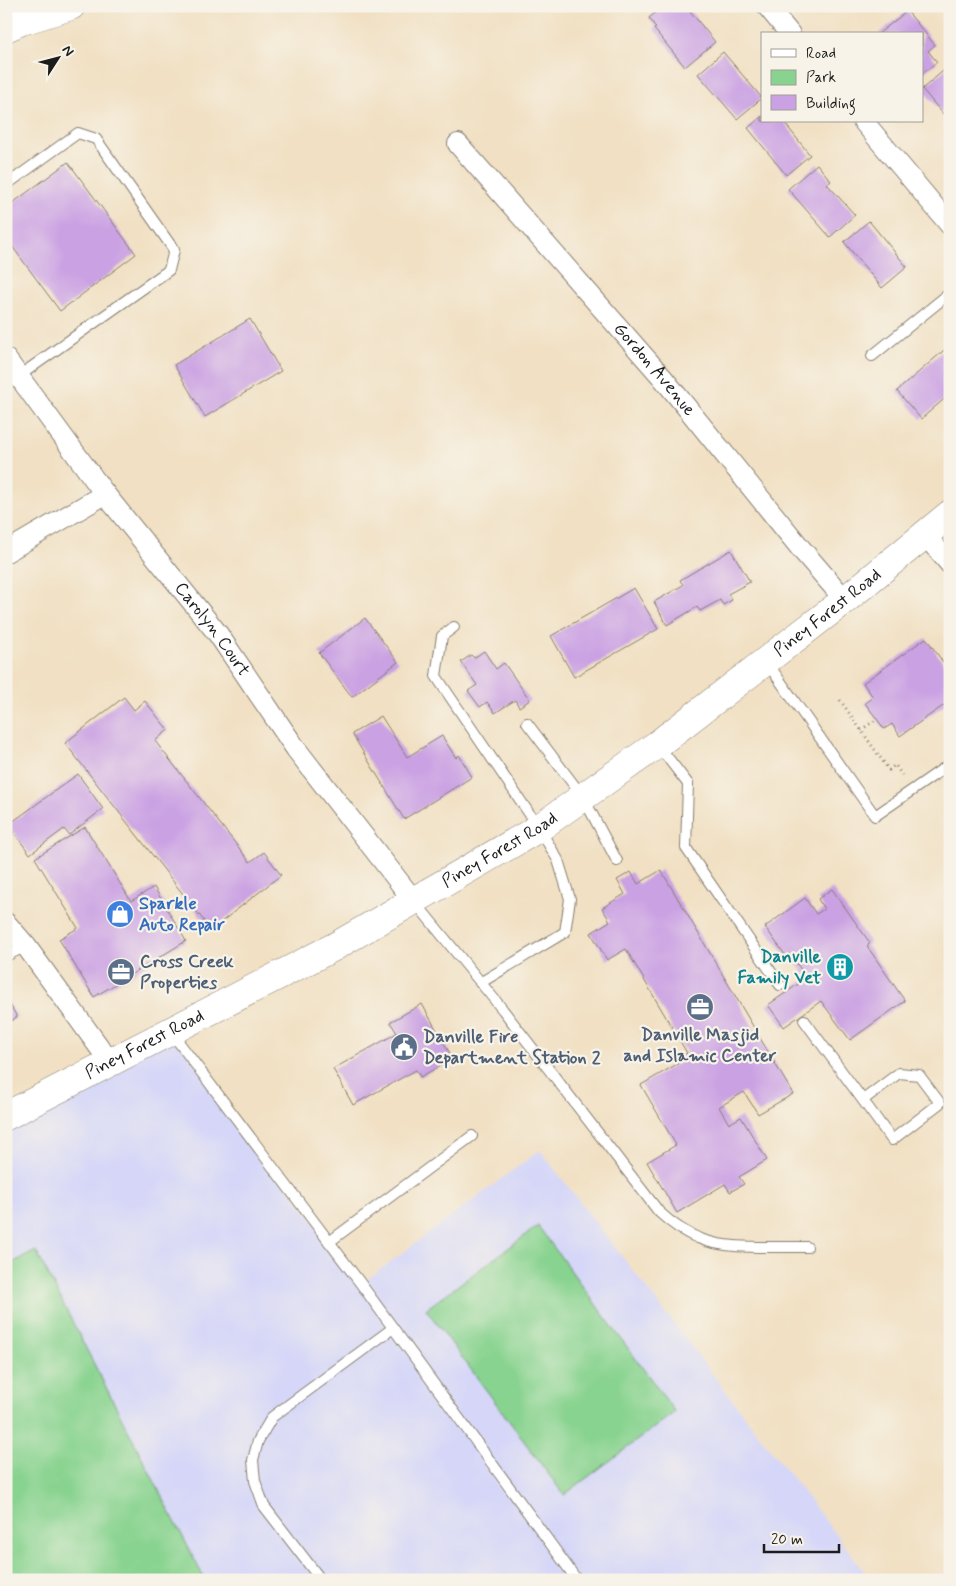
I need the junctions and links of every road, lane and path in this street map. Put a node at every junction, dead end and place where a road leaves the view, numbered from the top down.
1 (70, 6) edge
2 (767, 6) edge
3 (6, 28) edge
4 (788, 32) edge
5 (865, 122) edge
6 (458, 144) dead end
7 (6, 185) edge
8 (950, 225) edge
9 (950, 293) edge
10 (872, 356) dead end
11 (6, 359) edge
12 (19, 376) junction
13 (105, 494) junction
14 (950, 514) edge
15 (925, 534) junction
16 (6, 552) edge
17 (950, 564) edge
18 (845, 600) junction
19 (454, 627) dead end
20 (766, 661) junction
21 (840, 700) dead end
22 (876, 720) dead end
23 (527, 723) dead end
24 (861, 730) junction
25 (658, 744) junction
26 (950, 764) edge
27 (913, 790) junction
28 (583, 797) junction
29 (538, 828) junction
30 (617, 861) dead end
31 (414, 901) junction
32 (6, 923) edge
33 (26, 946) junction
34 (6, 956) edge
35 (480, 983) junction
36 (780, 985) dead end
37 (804, 1020) dead end
38 (171, 1031) junction
39 (110, 1062) junction
40 (863, 1100) junction
41 (6, 1116) edge
42 (472, 1136) dead end
43 (329, 1242) junction
44 (807, 1247) dead end
45 (393, 1328) junction
46 (321, 1580) edge
47 (577, 1580) edge

1 - 3 main road
2 - 4 street
5 - 8 street
6 - 18 street, Gordon Avenue
7 - 12 lane
9 - 10 lane
11 - 12 street, Carolyn Court
12 - 13 street, Carolyn Court
13 - 16 street
13 - 31 street, Carolyn Court
14 - 15 main road, Piney Forest Road
15 - 17 street
15 - 18 main road, Piney Forest Road
18 - 20 main road, Piney Forest Road
19 - 29 lane
20 - 25 main road, Piney Forest Road
20 - 27 lane
21 - 24 path
22 - 24 path
23 - 28 lane
24 - 27 path
25 - 28 main road, Piney Forest Road
25 - 36 lane
26 - 27 lane
28 - 29 main road, Piney Forest Road
28 - 30 lane
29 - 31 main road, Piney Forest Road
29 - 35 lane
31 - 35 lane
31 - 38 main road, Piney Forest Road
32 - 33 street
33 - 34 lane
33 - 39 street
35 - 44 lane
37 - 40 lane
38 - 39 main road, Piney Forest Road
38 - 43 lane
39 - 41 main road, Piney Forest Road
40 - 40 lane
42 - 43 lane
43 - 45 lane
45 - 46 lane
45 - 47 lane

